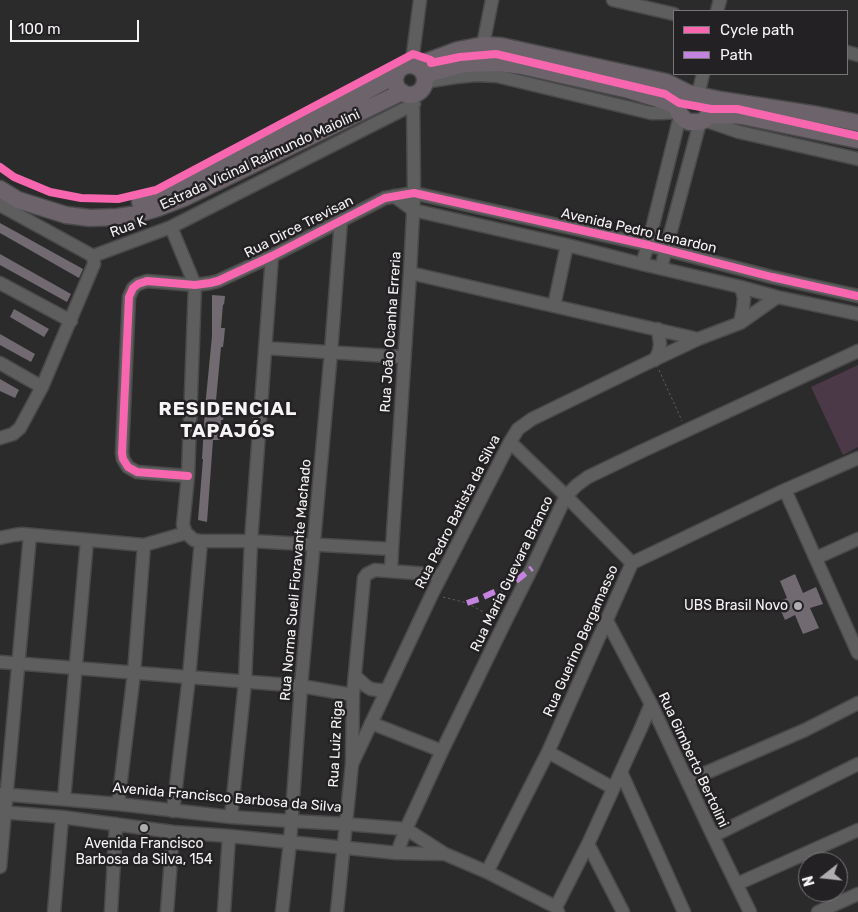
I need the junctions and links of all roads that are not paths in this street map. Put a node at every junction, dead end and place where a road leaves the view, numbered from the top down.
1 (420, 0) edge
2 (492, 0) edge
3 (613, 0) edge
4 (673, 14) edge
5 (483, 45) junction
6 (418, 72) junction
7 (396, 75) junction
8 (703, 75) edge
9 (697, 95) junction
10 (409, 97) junction
11 (679, 112) junction
12 (704, 120) junction
13 (858, 123) edge
14 (858, 140) edge
15 (858, 159) edge
16 (0, 177) edge
17 (0, 189) edge
18 (414, 193) junction
19 (394, 196) junction
20 (0, 205) edge
21 (413, 210) junction
22 (341, 220) junction
23 (171, 227) junction
24 (567, 245) junction
25 (648, 245) junction
26 (666, 249) junction
27 (94, 256) junction
28 (272, 256) junction
29 (642, 264) junction
30 (661, 268) junction
31 (410, 273) junction
32 (0, 283) edge
33 (195, 285) junction
34 (741, 287) junction
35 (858, 296) edge
36 (778, 297) junction
37 (554, 306) junction
38 (858, 314) edge
39 (71, 321) junction
40 (740, 323) junction
41 (658, 329) junction
42 (698, 339) junction
43 (265, 348) junction
44 (858, 351) edge
45 (331, 352) junction
46 (404, 357) junction
47 (655, 360) junction
48 (0, 363) edge
49 (42, 387) junction
50 (2, 438) edge
51 (510, 442) junction
52 (858, 458) edge
53 (188, 476) junction
54 (785, 490) junction
55 (566, 496) junction
56 (186, 534) junction
57 (30, 535) junction
58 (0, 538) edge
59 (86, 540) junction
60 (858, 540) edge
61 (201, 541) junction
62 (251, 541) junction
63 (314, 545) junction
64 (144, 546) junction
65 (392, 549) junction
66 (816, 558) junction
67 (632, 563) junction
68 (391, 571) junction
69 (442, 574) junction
70 (607, 621) junction
71 (858, 653) edge
72 (0, 662) edge
73 (18, 663) junction
74 (76, 668) junction
75 (134, 673) junction
76 (355, 676) junction
77 (189, 677) junction
78 (245, 682) junction
79 (301, 686) junction
80 (386, 690) junction
81 (353, 694) junction
82 (858, 703) edge
83 (651, 704) junction
84 (371, 722) junction
85 (442, 752) junction
86 (548, 752) junction
87 (352, 764) junction
88 (858, 764) edge
89 (621, 772) junction
90 (687, 781) junction
91 (614, 788) junction
92 (3, 794) edge
93 (64, 799) junction
94 (118, 804) junction
95 (173, 811) junction
96 (2, 812) edge
97 (62, 817) junction
98 (230, 817) junction
99 (291, 821) junction
100 (116, 824) junction
101 (346, 824) junction
102 (406, 829) junction
103 (858, 830) edge
104 (173, 832) junction
105 (230, 836) junction
106 (712, 836) junction
107 (290, 842) junction
108 (588, 844) junction
109 (343, 847) junction
110 (397, 853) junction
111 (445, 854) junction
112 (0, 867) edge
113 (487, 872) junction
114 (737, 884) junction
115 (858, 894) edge
116 (557, 910) edge
117 (745, 910) edge
118 (54, 912) edge
119 (111, 912) edge
120 (167, 912) edge
121 (224, 912) edge
122 (282, 912) edge
123 (337, 912) edge
124 (622, 912) edge
125 (684, 912) edge
126 (818, 912) edge

1 - 6 street
2 - 5 street
3 - 4 street
5 - 6 main road
5 - 9 main road
6 - 7 main road
6 - 10 main road
6 - 11 main road
7 - 10 main road
7 - 16 main road, Estrada Vicinal Raimundo Maiolini
8 - 9 street
9 - 11 main road
9 - 12 main road
9 - 13 main road
10 - 17 main road, Estrada Vicinal Raimundo Maiolini
10 - 18 street, Rua João Ocanha Erreria
10 - 23 street, Rua K
11 - 12 main road
11 - 25 street
12 - 14 main road
12 - 15 street
12 - 26 street
18 - 19 street, Rua Dirce Trevisan
18 - 21 street, Rua João Ocanha Erreria
18 - 25 street, Avenida Pedro Lenardon
19 - 21 street
19 - 22 street, Rua Dirce Trevisan
20 - 27 street
21 - 24 street
21 - 31 street, Rua João Ocanha Erreria
22 - 28 street, Rua Dirce Trevisan
22 - 45 street, Rua Norma Sueli Fioravante Machado
23 - 27 street, Rua K
23 - 33 street
24 - 29 street
24 - 37 street
25 - 26 street, Avenida Pedro Lenardon
25 - 29 street
26 - 30 street
26 - 35 street, Avenida Pedro Lenardon
27 - 39 street
28 - 33 street, Rua Dirce Trevisan
28 - 43 street
29 - 30 street
30 - 34 street
31 - 37 street
31 - 46 street, Rua João Ocanha Erreria
32 - 39 street
33 - 53 street
33 - 53 street, Rua Dirce Trevisan
34 - 36 street
34 - 40 street
36 - 38 street
36 - 40 street, Rua Pedro Batista da Silva
37 - 41 street
39 - 49 street
40 - 42 street, Rua Pedro Batista da Silva
41 - 42 street
41 - 47 street
42 - 47 street, Rua Pedro Batista da Silva
43 - 45 street
43 - 62 street
44 - 55 street, Rua Maria Guevara Branco
45 - 46 street
45 - 63 street, Rua Norma Sueli Fioravante Machado
46 - 65 street, Rua João Ocanha Erreria
47 - 51 street, Rua Pedro Batista da Silva
48 - 49 street
49 - 50 street
51 - 55 street
51 - 69 street, Rua Pedro Batista da Silva
52 - 54 street, Rua Guerino Bergamasso
53 - 56 street
54 - 66 street
54 - 67 street, Rua Guerino Bergamasso
55 - 67 street
55 - 85 street, Rua Maria Guevara Branco
56 - 61 street
56 - 64 street
57 - 58 street
57 - 59 street
57 - 73 street
59 - 64 street
59 - 74 street
60 - 66 street
61 - 62 street
61 - 77 street
62 - 63 street
62 - 78 street
63 - 65 street
63 - 79 street, Rua Norma Sueli Fioravante Machado
64 - 75 street
65 - 68 street, Rua João Ocanha Erreria
66 - 71 street
67 - 70 street, Rua Guerino Bergamasso
68 - 69 street
68 - 76 street, Rua Luiz Riga
69 - 80 street, Rua Pedro Batista da Silva
70 - 83 street, Rua Gimberto Bertolini
70 - 86 street, Rua Guerino Bergamasso
72 - 73 street
73 - 74 street
73 - 92 street
74 - 75 street
74 - 93 street
75 - 77 street
75 - 94 street
76 - 80 street
76 - 81 street, Rua Luiz Riga
77 - 78 street
77 - 95 street
78 - 79 street
78 - 98 street
79 - 81 street
79 - 99 street, Rua Norma Sueli Fioravante Machado
80 - 84 street, Rua Pedro Batista da Silva
81 - 87 street, Rua Luiz Riga
82 - 90 street
83 - 89 street
83 - 90 street, Rua Gimberto Bertolini
84 - 85 street
84 - 87 street, Rua Pedro Batista da Silva
85 - 102 street, Rua Maria Guevara Branco
86 - 91 street
86 - 113 street, Rua Guerino Bergamasso
87 - 101 street, Rua Luiz Riga
88 - 106 street
89 - 91 street
89 - 125 street
90 - 106 street, Rua Gimberto Bertolini
91 - 108 street
92 - 93 street, Avenida Francisco Barbosa da Silva
92 - 96 street
93 - 94 street, Avenida Francisco Barbosa da Silva
94 - 95 street, Avenida Francisco Barbosa da Silva
95 - 98 street, Avenida Francisco Barbosa da Silva
96 - 97 street, Avenida Francisco Barbosa da Silva
96 - 112 street
97 - 100 street, Avenida Francisco Barbosa da Silva
97 - 118 street
98 - 99 street, Avenida Francisco Barbosa da Silva
99 - 101 street, Avenida Francisco Barbosa da Silva
99 - 107 street, Rua Norma Sueli Fioravante Machado
100 - 104 street, Avenida Francisco Barbosa da Silva
100 - 119 street
101 - 102 street, Avenida Francisco Barbosa da Silva
101 - 109 street, Rua Luiz Riga
102 - 110 street, Rua Maria Guevara Branco
102 - 111 street, Avenida Francisco Barbosa da Silva
103 - 114 street
104 - 105 street, Avenida Francisco Barbosa da Silva
104 - 120 street
105 - 107 street, Avenida Francisco Barbosa da Silva
105 - 121 street
106 - 114 street, Rua Gimberto Bertolini
107 - 109 street, Avenida Francisco Barbosa da Silva
107 - 122 street, Rua Norma Sueli Fioravante Machado
108 - 116 street
108 - 124 street
109 - 110 street, Avenida Francisco Barbosa da Silva
109 - 123 street, Rua Luiz Riga
110 - 111 street, Avenida Francisco Barbosa da Silva
111 - 113 street, Avenida Francisco Barbosa da Silva
113 - 116 street, Avenida Francisco Barbosa da Silva
114 - 117 street, Rua Gimberto Bertolini
115 - 126 street

